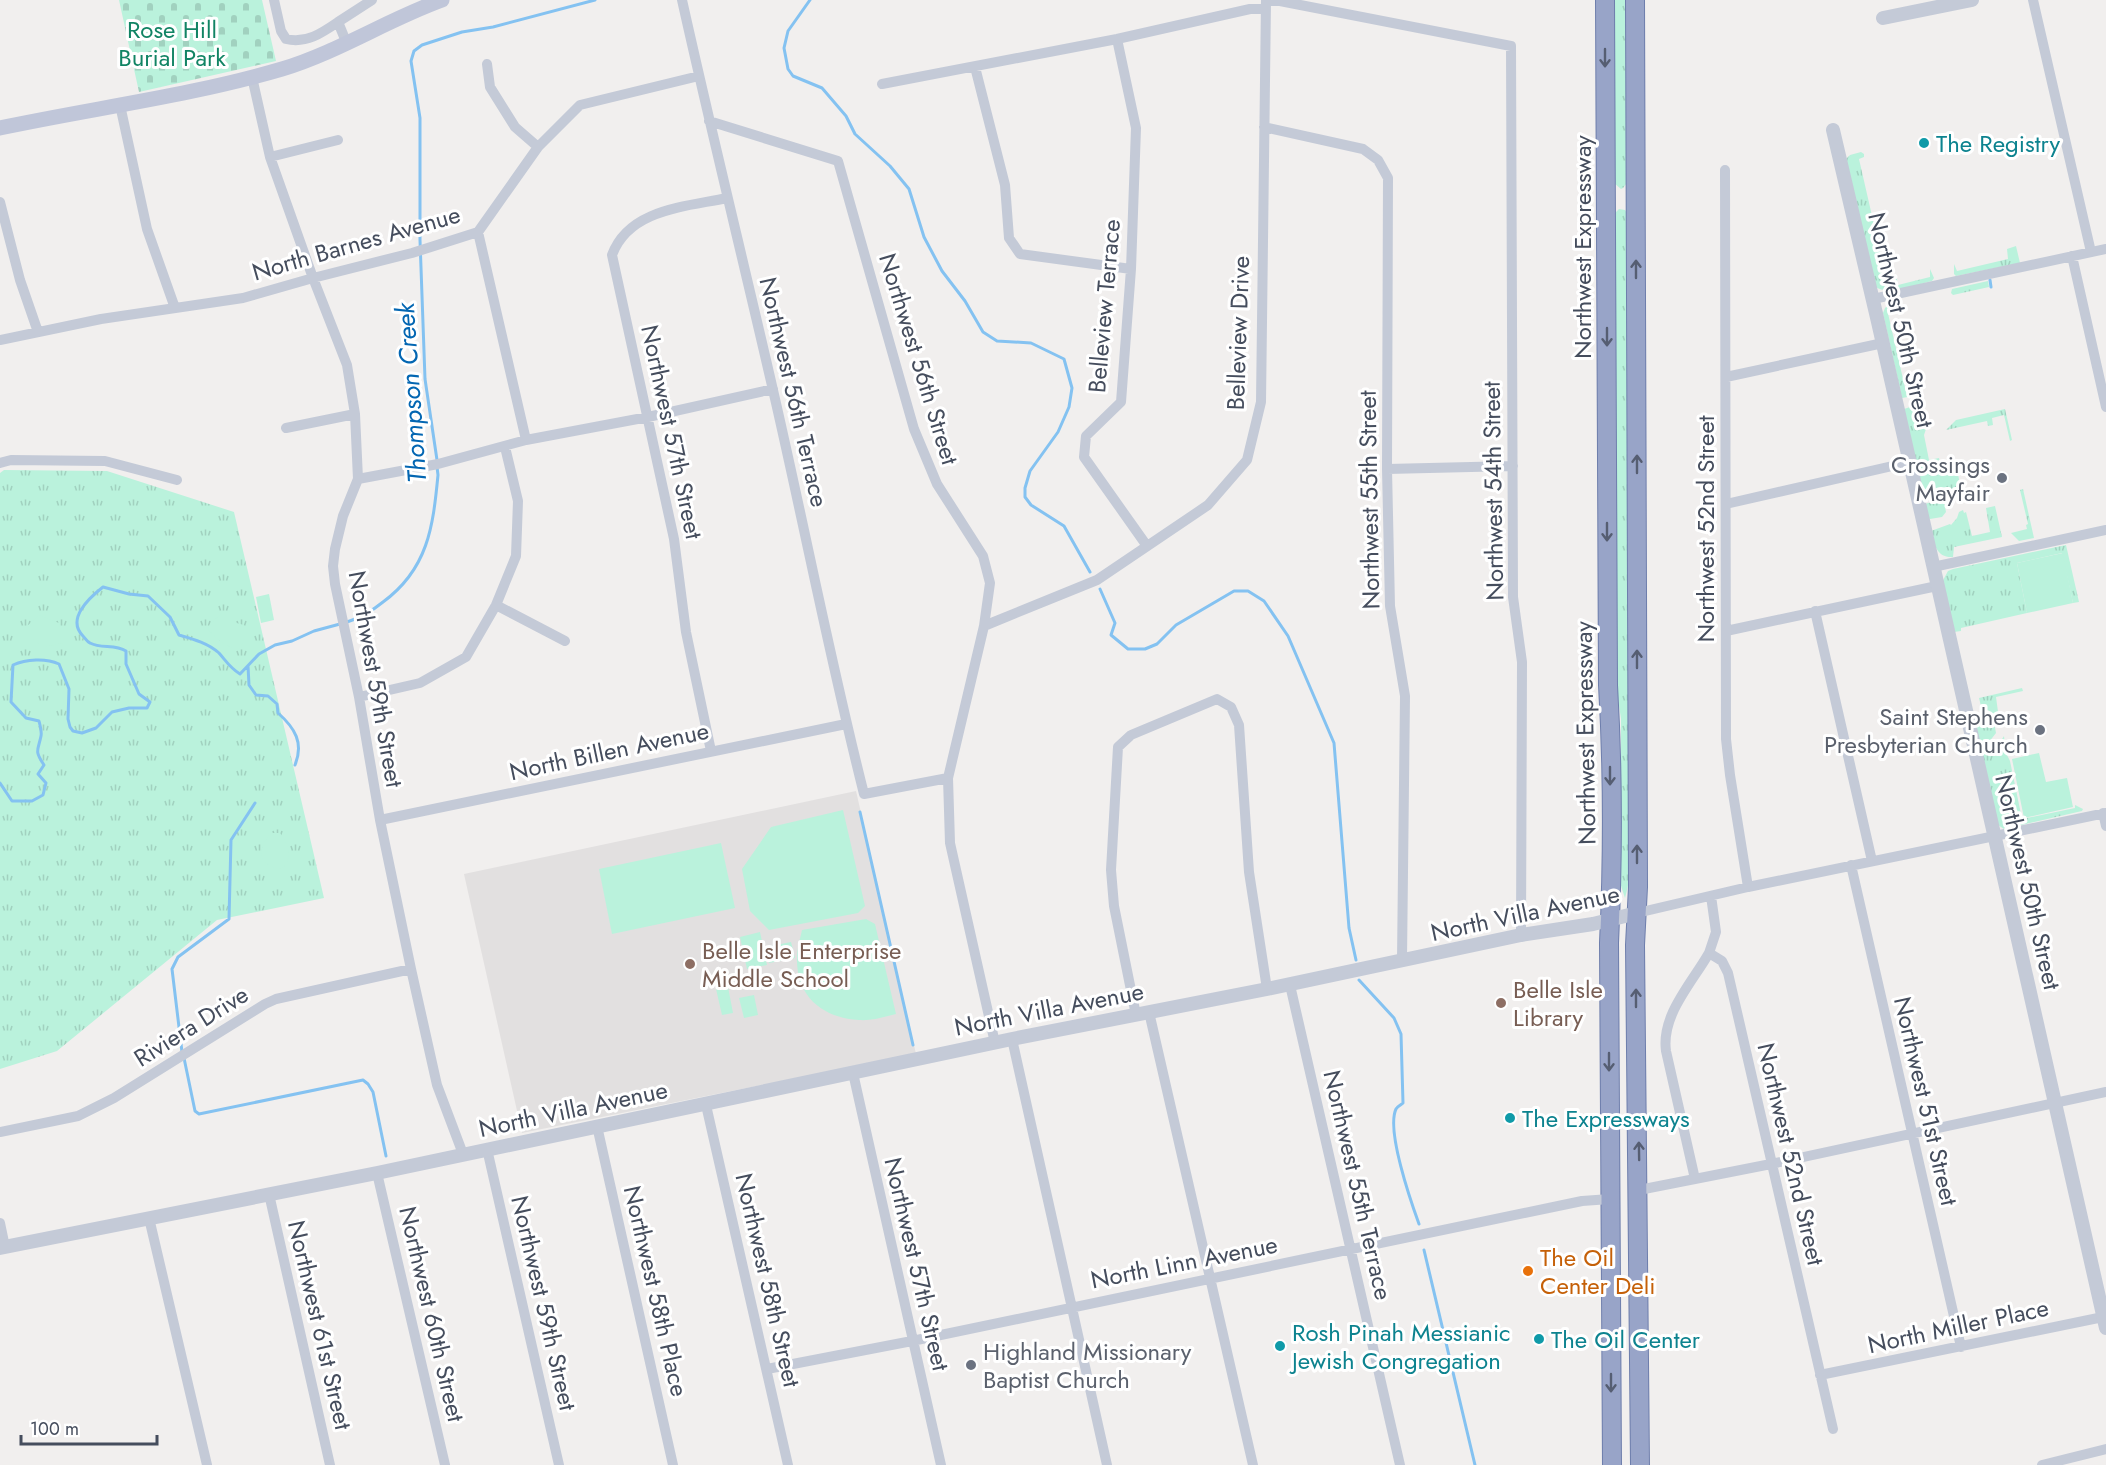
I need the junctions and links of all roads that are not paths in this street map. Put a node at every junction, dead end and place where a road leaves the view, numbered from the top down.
1 (274, 0) edge
2 (372, 0) edge
3 (442, 0) edge
4 (682, 0) edge
5 (1605, 0) edge
6 (1635, 0) edge
7 (1972, 0) edge
8 (2033, 0) edge
9 (1266, 3) edge
10 (1883, 18) dead end
11 (338, 22) junction
12 (1117, 39) junction
13 (347, 44) junction
14 (488, 64) dead end
15 (975, 67) junction
16 (699, 76) junction
17 (252, 77) junction
18 (882, 84) dead end
19 (120, 105) junction
20 (709, 121) junction
21 (1264, 127) junction
22 (0, 128) edge
23 (1833, 130) dead end
24 (338, 140) dead end
25 (537, 147) junction
26 (270, 157) junction
27 (1725, 170) dead end
28 (727, 198) junction
29 (0, 202) edge
30 (478, 232) junction
31 (2106, 249) edge
32 (2091, 252) junction
33 (2072, 256) junction
34 (1131, 269) junction
35 (313, 278) junction
36 (1873, 298) junction
37 (175, 308) junction
38 (38, 332) junction
39 (0, 340) edge
40 (1883, 343) junction
41 (1726, 377) junction
42 (773, 389) junction
43 (2106, 407) edge
44 (354, 414) junction
45 (648, 417) junction
46 (286, 428) dead end
47 (526, 440) junction
48 (505, 447) junction
49 (1910, 462) junction
50 (0, 463) edge
51 (1513, 466) junction
52 (1388, 469) junction
53 (358, 479) junction
54 (177, 480) dead end
55 (1726, 504) junction
56 (2106, 530) edge
57 (1147, 546) junction
58 (1933, 567) junction
59 (1937, 586) junction
60 (496, 605) junction
61 (1815, 611) junction
62 (984, 626) junction
63 (1726, 631) junction
64 (566, 641) dead end
65 (359, 697) junction
66 (846, 724) junction
67 (711, 751) junction
68 (948, 778) junction
69 (2105, 813) edge
70 (380, 820) junction
71 (2106, 826) edge
72 (1995, 836) junction
73 (1872, 861) junction
74 (1851, 865) junction
75 (1748, 887) junction
76 (1711, 896) junction
77 (1637, 913) junction
78 (1610, 920) junction
79 (1521, 935) junction
80 (1710, 953) junction
81 (1402, 960) junction
82 (411, 969) junction
83 (1290, 984) junction
84 (1268, 989) junction
85 (1142, 1013) junction
86 (1012, 1039) junction
87 (995, 1043) junction
88 (853, 1073) junction
89 (2106, 1092) edge
90 (2055, 1103) junction
91 (706, 1105) junction
92 (597, 1126) junction
93 (0, 1132) edge
94 (1912, 1133) junction
95 (488, 1149) junction
96 (463, 1154) junction
97 (1771, 1164) junction
98 (377, 1173) junction
99 (1695, 1179) junction
100 (1639, 1190) junction
101 (269, 1194) junction
102 (1610, 1199) junction
103 (149, 1218) junction
104 (0, 1223) edge
105 (1639, 1230) junction
106 (2, 1248) edge
107 (1351, 1250) junction
108 (1210, 1279) junction
109 (1071, 1306) junction
110 (2105, 1323) edge
111 (912, 1341) junction
112 (1961, 1347) junction
113 (767, 1368) junction
114 (1820, 1375) junction
115 (1833, 1429) dead end
116 (2106, 1449) edge
117 (207, 1465) edge
118 (330, 1465) edge
119 (445, 1465) edge
120 (559, 1465) edge
121 (673, 1465) edge
122 (788, 1465) edge
123 (941, 1465) edge
124 (1107, 1465) edge
125 (1253, 1465) edge
126 (1400, 1465) edge
127 (1612, 1465) edge
128 (1640, 1465) edge
129 (2042, 1465) edge

1 - 11 street
2 - 11 street
3 - 13 main road
4 - 16 street, Northwest 56th Terrace
5 -> 78 highway, Northwest Expressway
77 -> 6 highway
7 - 10 street
8 - 32 street
9 - 12 street
9 - 21 street, Belleview Drive
9 - 51 street, Northwest 54th Street
11 - 13 street
12 - 15 street
12 - 34 street, Belleview Terrace
13 - 17 main road
14 - 25 street
15 - 18 street
15 - 34 street
16 - 20 street, Northwest 56th Terrace
16 - 25 street, North Barnes Avenue
17 - 19 main road
17 - 26 street, Northwest 59th Street
19 - 22 main road
19 - 37 street
20 - 28 street, Northwest 56th Terrace
20 - 62 street, Northwest 56th Street
21 - 52 street, Northwest 55th Street
21 - 57 street, Belleview Drive
23 - 36 street, Northwest 50th Street
24 - 26 street
25 - 30 street, North Barnes Avenue
26 - 35 street, Northwest 59th Street
27 - 41 street, Northwest 52nd Street
28 - 42 street, Northwest 56th Terrace
28 - 45 street, Northwest 57th Street
29 - 38 street
30 - 35 street, North Barnes Avenue
30 - 47 street
31 - 32 street
32 - 33 street
33 - 36 street
33 - 43 street
34 - 57 street, Belleview Terrace
35 - 37 street, North Barnes Avenue
35 - 44 street, Northwest 59th Street
36 - 40 street, Northwest 50th Street
37 - 38 street, North Barnes Avenue
38 - 39 street, North Barnes Avenue
40 - 41 street
40 - 49 street, Northwest 50th Street
41 - 55 street, Northwest 52nd Street
42 - 45 street
42 - 66 street, Northwest 56th Terrace
44 - 46 street
44 - 53 street, Northwest 59th Street
45 - 47 street
45 - 67 street, Northwest 57th Street
47 - 48 street
48 - 53 street
48 - 60 street
49 - 55 street
49 - 58 street, Northwest 50th Street
50 - 54 street
51 - 52 street
51 - 79 street, Northwest 54th Street
52 - 81 street, Northwest 55th Street
53 - 65 street, Northwest 59th Street
55 - 63 street, Northwest 52nd Street
56 - 58 street
57 - 62 street, Belleview Drive
58 - 59 street, Northwest 50th Street
59 - 61 street
59 - 72 street, Northwest 50th Street
60 - 64 street
60 - 65 street
61 - 63 street
61 - 73 street
62 - 68 street, Northwest 56th Street
63 - 75 street, Northwest 52nd Street
65 - 70 street, Northwest 59th Street
66 - 67 street, North Billen Avenue
66 - 68 street, Northwest 56th Terrace
67 - 70 street, North Billen Avenue
68 - 87 street, Northwest 56th Street
69 - 71 street
69 - 72 street, North Villa Avenue
70 - 82 street, Northwest 59th Street
72 - 73 street, North Villa Avenue
72 - 90 street, Northwest 50th Street
73 - 74 street, North Villa Avenue
74 - 75 street, North Villa Avenue
74 - 94 street, Northwest 51st Street
75 - 76 street, North Villa Avenue
76 - 77 street, North Villa Avenue
76 - 80 street
77 - 78 street, North Villa Avenue
100 -> 77 highway
78 - 79 street, North Villa Avenue
78 -> 102 highway, Northwest Expressway
79 - 81 street, North Villa Avenue
80 - 97 street, Northwest 52nd Street
80 - 99 street
81 - 83 street, North Villa Avenue
82 - 93 street, Riviera Drive
82 - 96 street, Northwest 59th Street
83 - 84 street, North Villa Avenue
83 - 107 street, Northwest 55th Terrace
84 - 85 street, North Villa Avenue
84 - 85 street
85 - 86 street, North Villa Avenue
85 - 108 street
86 - 87 street, North Villa Avenue
86 - 109 street
87 - 88 street, North Villa Avenue
88 - 91 street, North Villa Avenue
88 - 111 street, Northwest 57th Street
89 - 90 street
90 - 94 street
90 - 110 street, Northwest 50th Street
91 - 92 street, North Villa Avenue
91 - 113 street, Northwest 58th Street
92 - 95 street, North Villa Avenue
92 - 121 street, Northwest 58th Place
94 - 97 street
94 - 112 street, Northwest 51st Street
95 - 96 street, North Villa Avenue
95 - 120 street, Northwest 59th Street
96 - 98 street, North Villa Avenue
97 - 99 street
97 - 114 street, Northwest 52nd Street
98 - 101 street, North Villa Avenue
98 - 119 street, Northwest 60th Street
99 - 100 street
100 - 105 highway
101 - 103 street, North Villa Avenue
101 - 118 street, Northwest 61st Street
102 - 105 highway
102 - 107 street, North Linn Avenue
102 -> 127 highway, Northwest Expressway
103 - 106 street, North Villa Avenue
103 - 117 street
104 - 106 street
105 - 128 highway
107 - 108 street, North Linn Avenue
107 - 126 street, Northwest 55th Terrace
108 - 109 street, North Linn Avenue
108 - 125 street
109 - 111 street, North Linn Avenue
109 - 124 street
110 - 112 street, North Miller Place
111 - 113 street, North Linn Avenue
111 - 123 street, Northwest 57th Street
112 - 114 street, North Miller Place
113 - 122 street, Northwest 58th Street
114 - 115 street, Northwest 52nd Street
116 - 129 street

